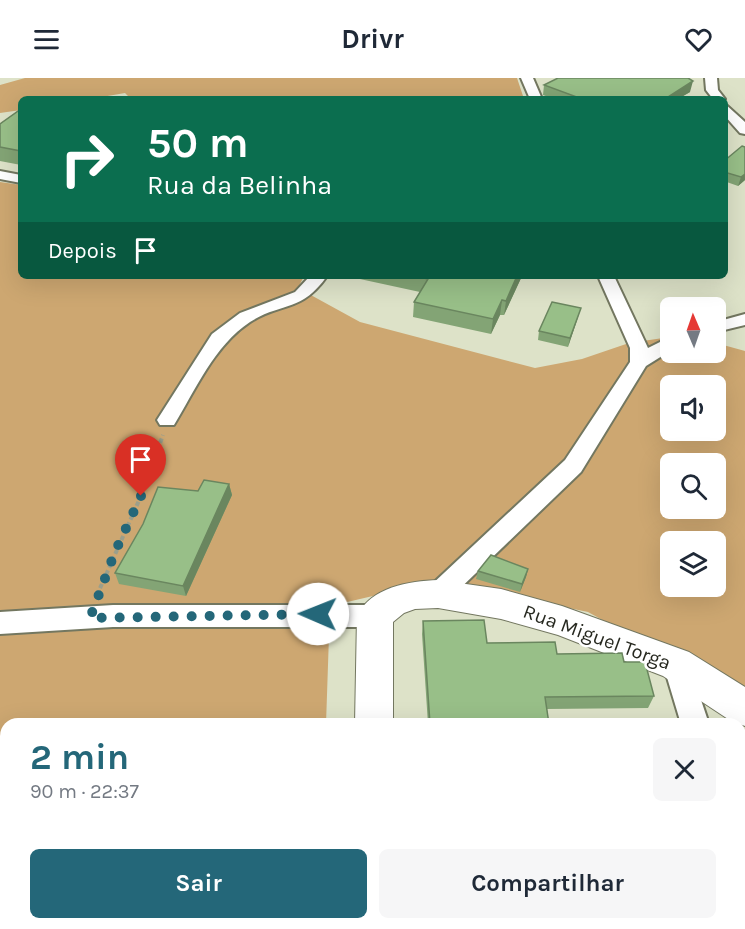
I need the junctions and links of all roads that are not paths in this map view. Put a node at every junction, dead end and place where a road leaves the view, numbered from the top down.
1 (527, 78) edge
2 (711, 78) edge
3 (535, 96) edge
4 (717, 96) edge
5 (728, 111) edge
6 (745, 130) edge
7 (0, 175) edge
8 (18, 178) edge
9 (316, 279) edge
10 (607, 279) edge
11 (745, 319) edge
12 (726, 324) edge
13 (660, 349) edge
14 (639, 362) junction
15 (167, 420) road end
16 (438, 594) junction
17 (375, 616) junction
18 (0, 623) edge
19 (676, 664) junction
20 (745, 708) edge
21 (374, 718) edge
22 (692, 718) edge

1 - 3 street
2 - 4 street
5 - 6 street
7 - 8 street
9 - 15 street
10 - 14 street
11 - 12 street
13 - 14 street
14 - 16 street
16 - 17 street, Rua Miguel Torga
16 - 19 street, Rua Miguel Torga
17 - 18 street
17 - 21 street
19 - 20 street, Rua Miguel Torga
19 - 22 street

